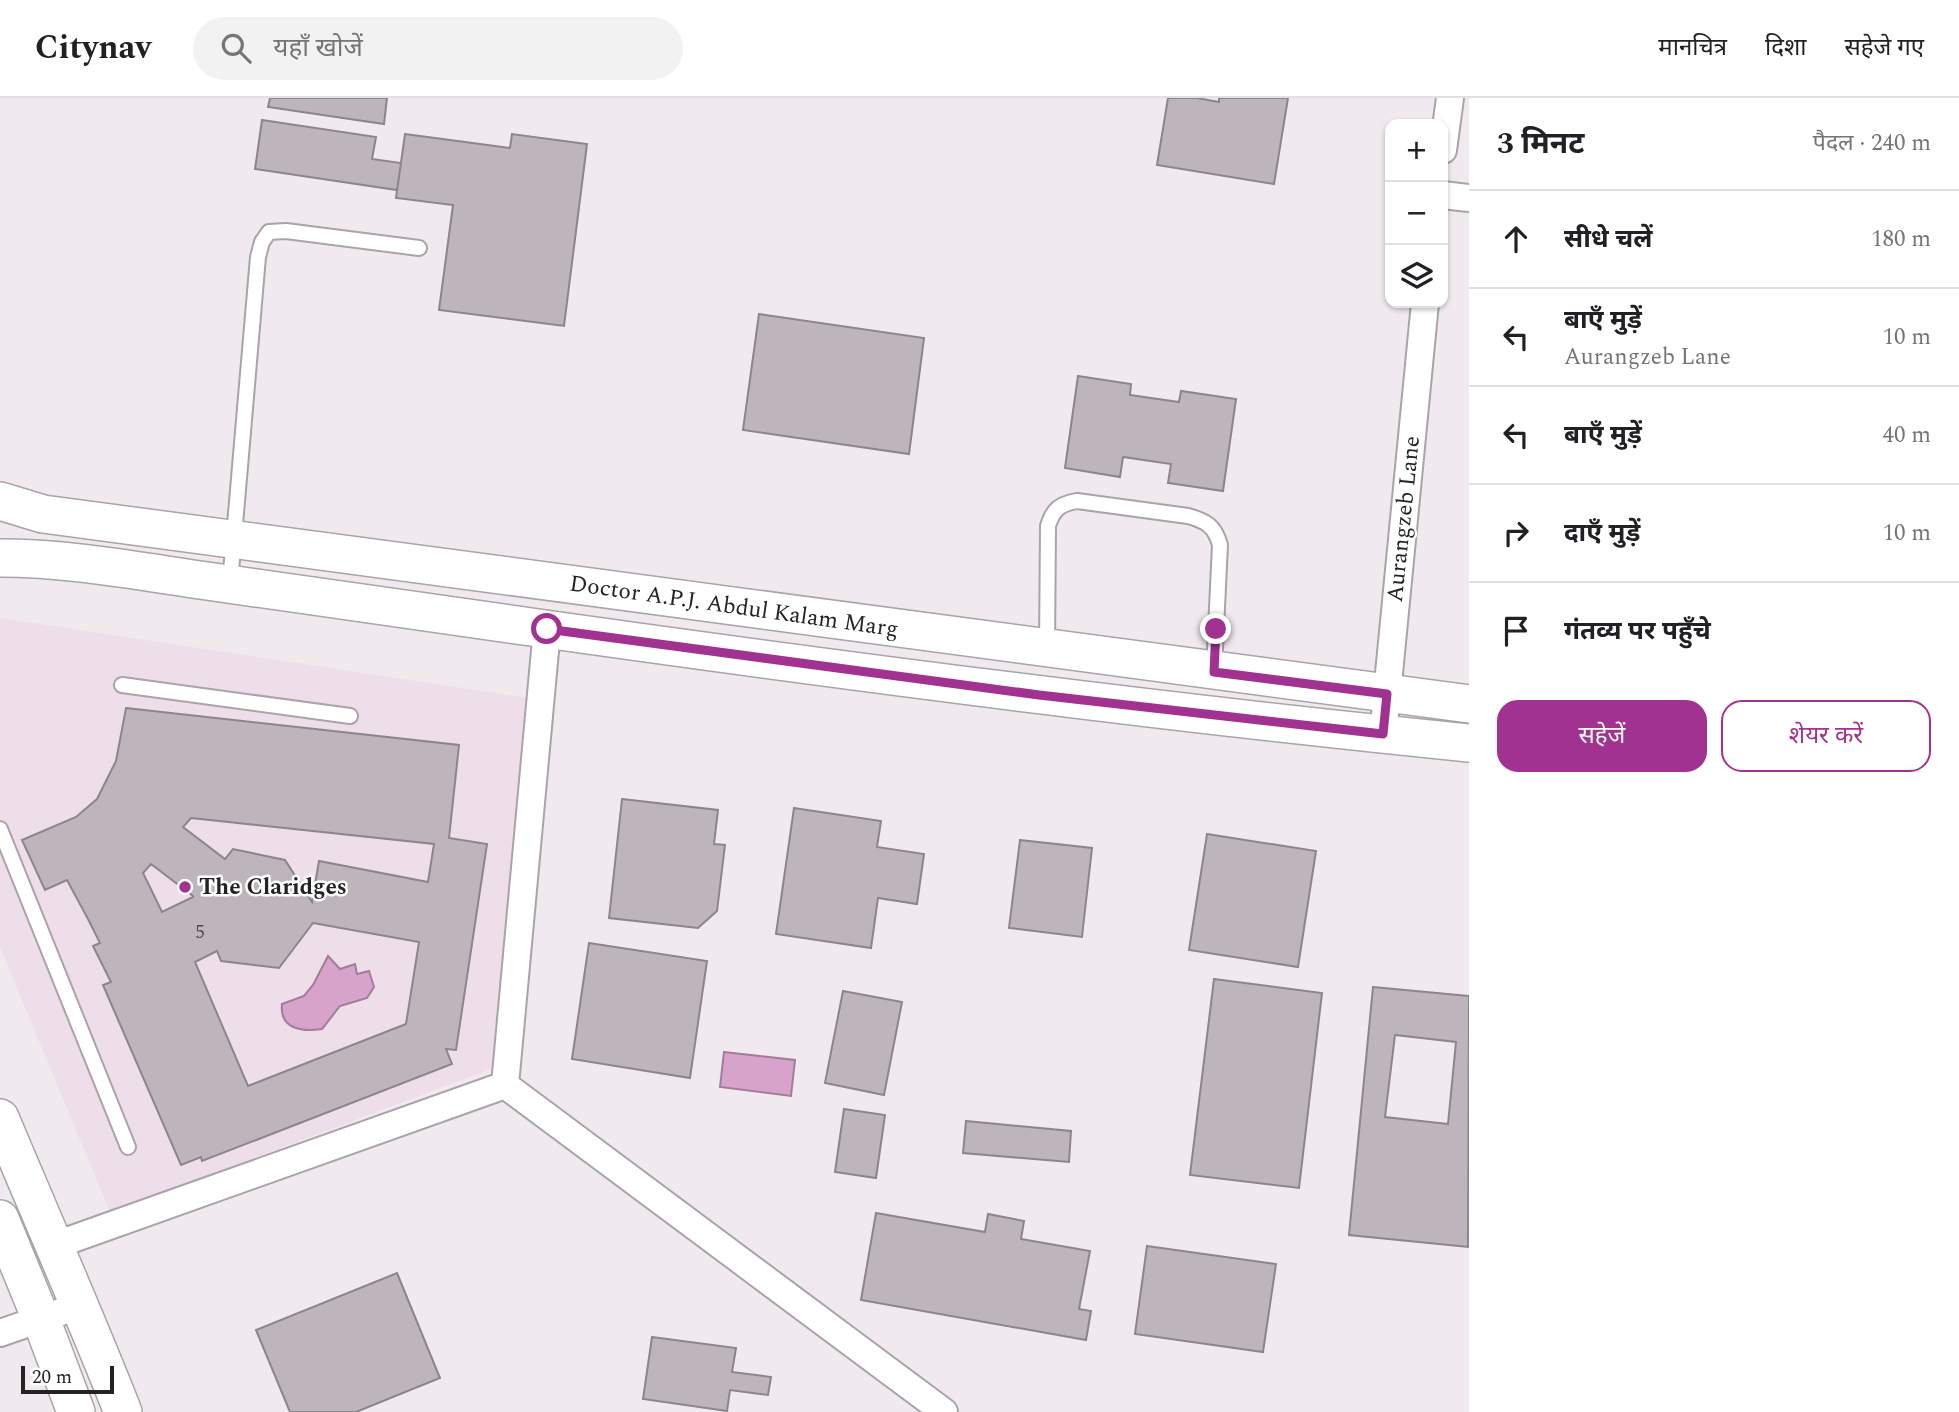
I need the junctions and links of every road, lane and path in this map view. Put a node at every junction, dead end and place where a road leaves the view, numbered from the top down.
1 (1450, 98) edge
2 (1447, 119) edge
3 (1448, 196) edge
4 (1469, 198) edge
5 (419, 247) dead end
6 (1425, 308) edge
7 (0, 501) edge
8 (235, 540) junction
9 (0, 558) edge
10 (230, 584) junction
11 (547, 629) junction
12 (1047, 649) junction
13 (1214, 672) junction
14 (122, 685) dead end
15 (1387, 694) junction
16 (1469, 704) edge
17 (350, 716) dead end
18 (1383, 734) junction
19 (1469, 743) edge
20 (0, 829) edge
21 (505, 1085) junction
22 (0, 1118) edge
23 (128, 1147) dead end
24 (0, 1219) edge
25 (53, 1246) junction
26 (81, 1305) junction
27 (41, 1319) junction
28 (0, 1333) edge
29 (76, 1412) edge
30 (123, 1412) edge
31 (944, 1412) edge

1 - 2 street
3 - 4 street
5 - 8 lane
6 - 15 street, Aurangzeb Lane
7 - 8 main road, Doctor A.P.J. Abdul Kalam Marg
8 - 10 lane
8 - 12 main road, Doctor A.P.J. Abdul Kalam Marg
9 - 10 main road, Doctor A.P.J. Abdul Kalam Marg
10 - 11 main road, Doctor A.P.J. Abdul Kalam Marg
11 - 18 main road, Doctor A.P.J. Abdul Kalam Marg
11 - 21 street
12 - 13 main road, Doctor A.P.J. Abdul Kalam Marg
12 - 13 lane
13 - 15 main road, Doctor A.P.J. Abdul Kalam Marg
14 - 17 lane
15 - 16 main road, Doctor A.P.J. Abdul Kalam Marg
15 - 18 street, Aurangzeb Lane
18 - 19 main road, Doctor A.P.J. Abdul Kalam Marg
20 - 23 lane
21 - 25 street
21 - 31 street
22 - 25 main road
24 - 27 main road
25 - 26 main road
26 - 27 street
26 - 30 main road
27 - 28 street
27 - 29 main road

